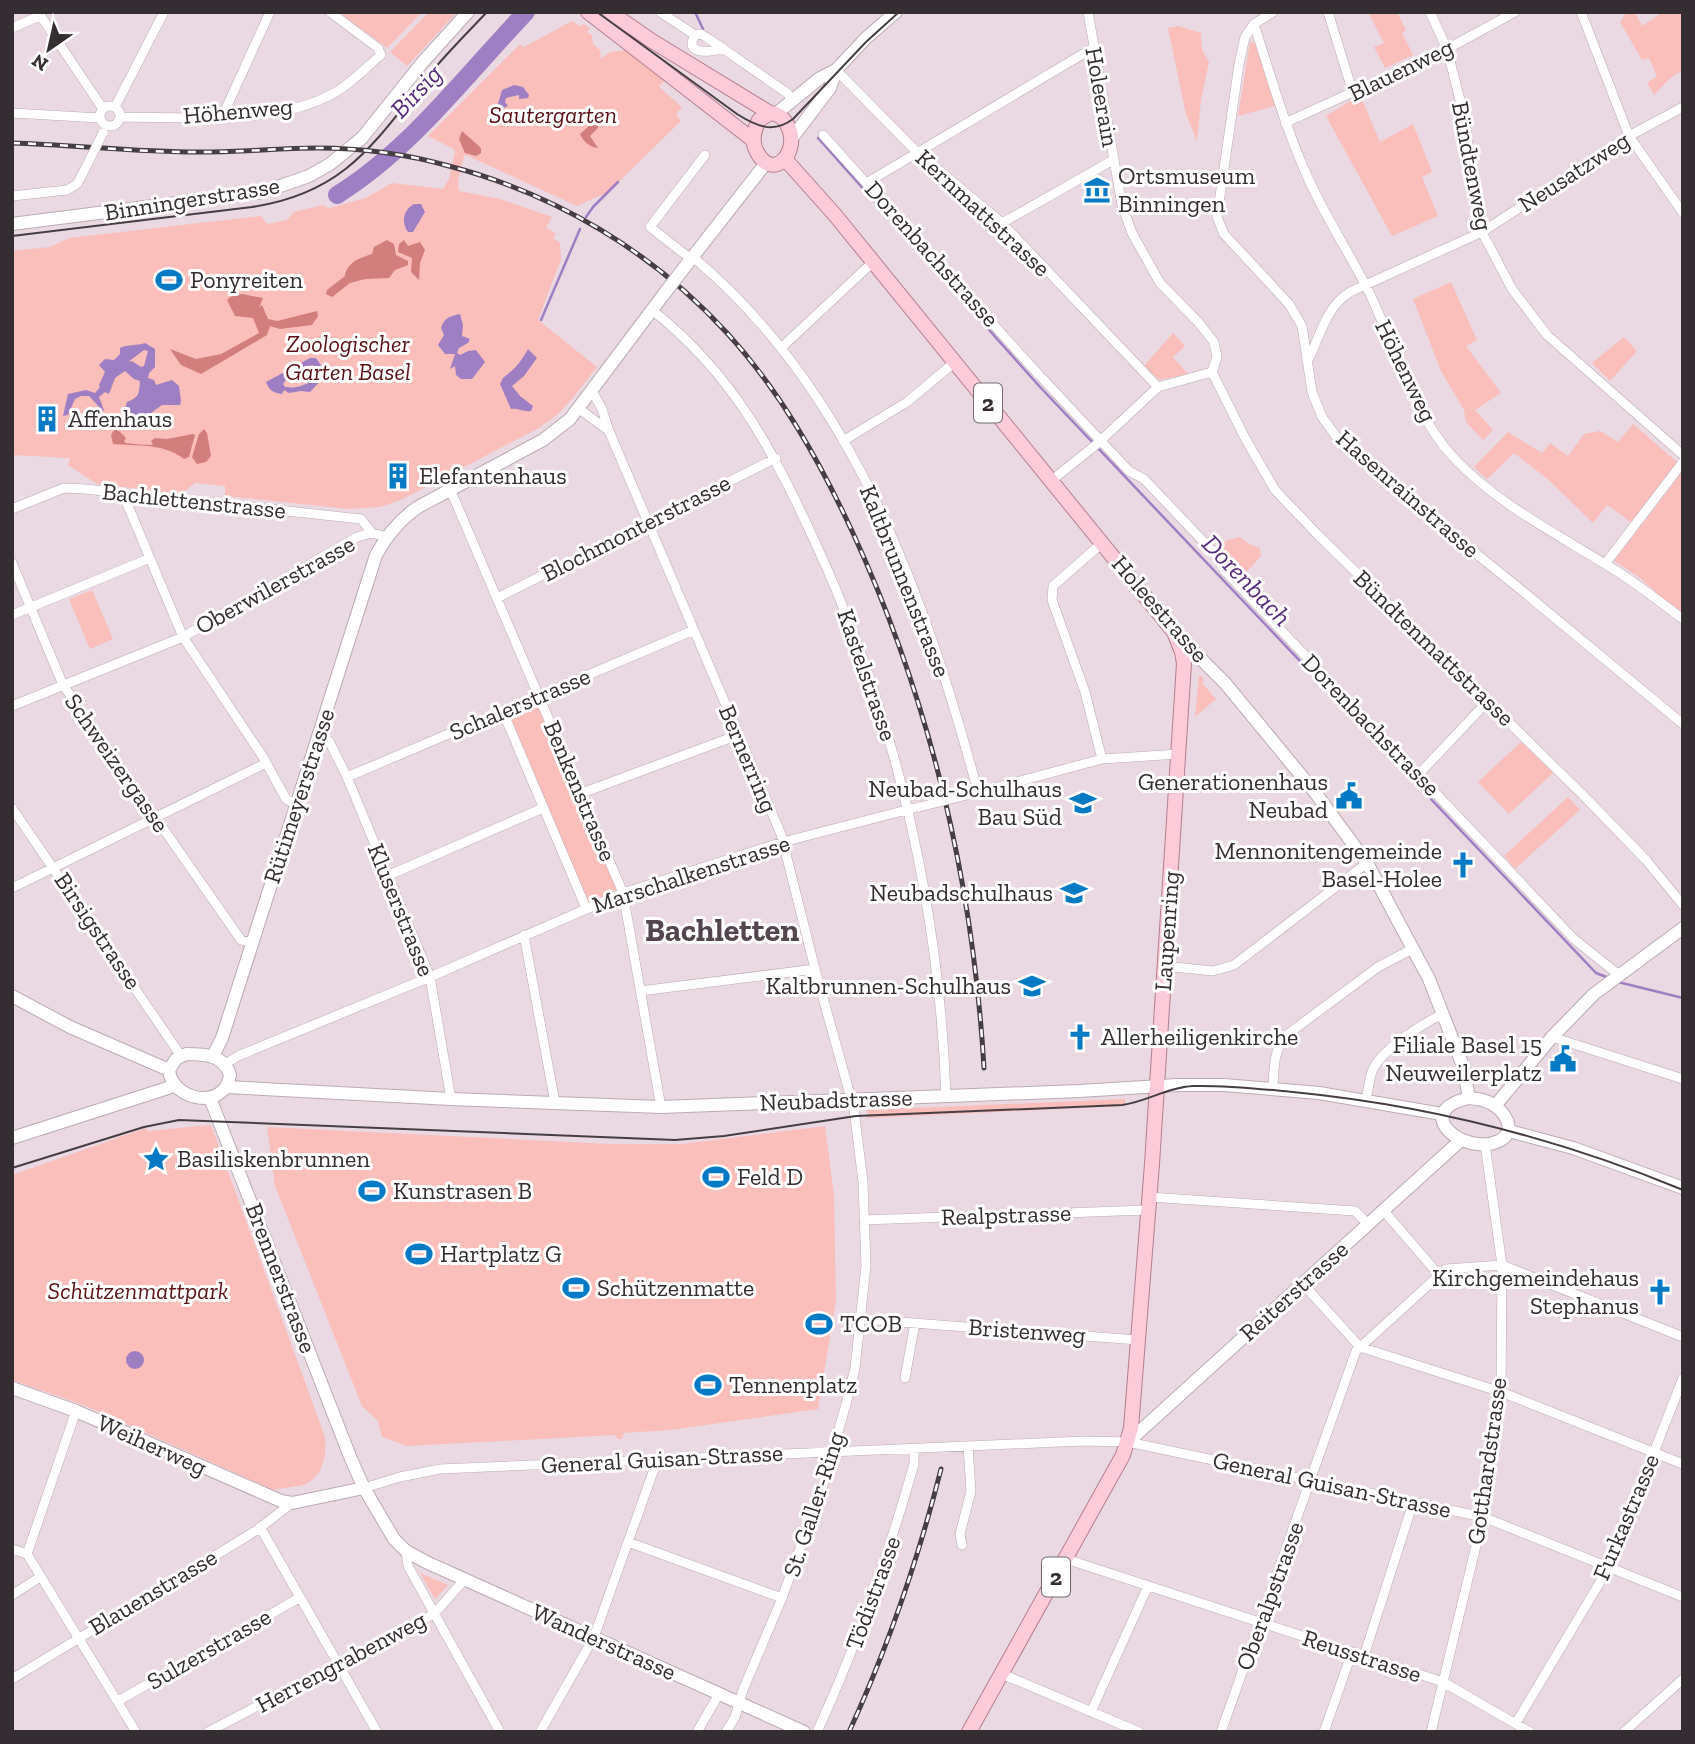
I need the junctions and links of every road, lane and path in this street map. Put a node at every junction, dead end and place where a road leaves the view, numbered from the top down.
1 (164, 12) edge
2 (270, 12) edge
3 (330, 12) edge
4 (468, 12) edge
5 (588, 12) edge
6 (610, 12) edge
7 (660, 12) edge
8 (896, 12) edge
9 (1088, 12) edge
10 (1272, 12) edge
11 (1328, 12) edge
12 (1430, 12) edge
13 (1515, 12) edge
14 (1584, 13) edge
15 (39, 14) edge
16 (1254, 24) junction
17 (12, 28) edge
18 (623, 30) junction
19 (695, 35) junction
20 (723, 48) junction
21 (1093, 48) junction
22 (1447, 49) junction
23 (836, 70) junction
24 (1353, 93) junction
25 (794, 101) junction
26 (116, 107) junction
27 (1683, 107) edge
28 (12, 113) edge
29 (774, 113) junction
30 (121, 117) junction
31 (222, 117) junction
32 (103, 121) junction
33 (1285, 123) junction
34 (823, 135) dead end
35 (1629, 136) junction
36 (792, 138) junction
37 (753, 140) junction
38 (917, 152) junction
39 (705, 155) dead end
40 (785, 159) junction
41 (1113, 160) junction
42 (766, 163) junction
43 (868, 183) junction
44 (12, 196) edge
45 (1683, 213) edge
46 (1002, 223) junction
47 (12, 224) edge
48 (1482, 232) junction
49 (689, 261) junction
50 (873, 262) junction
51 (1366, 286) junction
52 (652, 310) junction
53 (782, 347) junction
54 (1308, 360) junction
55 (955, 362) junction
56 (1212, 372) junction
57 (1158, 387) junction
58 (592, 391) junction
59 (578, 408) junction
60 (609, 431) junction
61 (843, 441) junction
62 (1096, 444) junction
63 (1683, 455) edge
64 (776, 458) junction
65 (1683, 462) edge
66 (1052, 480) junction
67 (450, 489) junction
68 (123, 494) junction
69 (12, 509) edge
70 (648, 521) junction
71 (372, 533) junction
72 (387, 537) junction
73 (1102, 543) junction
74 (150, 558) junction
75 (12, 563) edge
76 (1605, 564) junction
77 (497, 598) junction
78 (31, 607) junction
79 (12, 615) edge
80 (1683, 619) edge
81 (694, 630) junction
82 (1174, 632) junction
83 (183, 637) junction
84 (63, 685) junction
85 (538, 695) junction
86 (1488, 701) junction
87 (12, 706) edge
88 (503, 712) junction
89 (1683, 724) edge
90 (738, 735) junction
91 (318, 737) junction
92 (1179, 754) junction
93 (1102, 759) junction
94 (266, 763) junction
95 (1419, 775) junction
96 (347, 777) junction
97 (582, 793) junction
98 (978, 793) junction
99 (296, 804) junction
100 (12, 808) edge
101 (543, 808) junction
102 (908, 810) junction
103 (156, 817) junction
104 (783, 842) junction
105 (1367, 863) junction
106 (54, 867) junction
107 (387, 876) junction
108 (12, 888) edge
109 (623, 893) junction
110 (1683, 905) edge
111 (586, 908) junction
112 (1683, 928) edge
113 (524, 935) junction
114 (252, 943) junction
115 (1414, 948) junction
116 (1164, 966) junction
117 (815, 969) junction
118 (1619, 975) junction
119 (430, 977) junction
120 (640, 991) junction
121 (12, 996) edge
122 (1443, 1014) junction
123 (1552, 1037) junction
124 (181, 1056) junction
125 (213, 1056) junction
126 (225, 1064) junction
127 (169, 1070) junction
128 (1683, 1079) edge
129 (174, 1086) junction
130 (1157, 1086) junction
131 (227, 1087) junction
132 (1273, 1088) junction
133 (946, 1096) junction
134 (210, 1098) junction
135 (1469, 1098) junction
136 (452, 1099) junction
137 (852, 1099) junction
138 (1366, 1099) junction
139 (555, 1103) junction
140 (1495, 1106) junction
141 (661, 1107) junction
142 (1443, 1114) junction
143 (1509, 1131) junction
144 (12, 1138) edge
145 (1461, 1140) junction
146 (1485, 1144) junction
147 (1683, 1188) edge
148 (1148, 1203) junction
149 (1383, 1210) junction
150 (864, 1220) junction
151 (1368, 1224) junction
152 (1502, 1265) junction
153 (1438, 1275) junction
154 (1302, 1283) junction
155 (861, 1319) junction
156 (915, 1323) junction
157 (1683, 1337) edge
158 (1138, 1340) junction
159 (1360, 1347) junction
160 (905, 1378) dead end
161 (1683, 1378) edge
162 (12, 1388) edge
163 (1501, 1392) junction
164 (76, 1411) junction
165 (1128, 1441) junction
166 (968, 1446) junction
167 (914, 1450) junction
168 (833, 1452) junction
169 (1653, 1452) junction
170 (658, 1458) junction
171 (1683, 1464) edge
172 (1311, 1479) junction
173 (364, 1488) junction
174 (292, 1503) junction
175 (1413, 1503) junction
176 (1483, 1517) junction
177 (260, 1527) junction
178 (628, 1542) junction
179 (962, 1545) dead end
180 (12, 1549) edge
181 (406, 1551) junction
182 (27, 1554) junction
183 (1066, 1559) junction
184 (1609, 1567) junction
185 (40, 1577) junction
186 (465, 1580) junction
187 (1148, 1586) junction
188 (12, 1595) edge
189 (1683, 1597) edge
190 (299, 1598) junction
191 (782, 1598) junction
192 (434, 1614) junction
193 (1261, 1623) junction
194 (78, 1637) junction
195 (594, 1637) junction
196 (1352, 1652) junction
197 (1364, 1656) junction
198 (339, 1664) junction
199 (1002, 1674) junction
200 (12, 1679) edge
201 (1683, 1679) edge
202 (1443, 1682) junction
203 (719, 1694) junction
204 (118, 1701) junction
205 (740, 1703) junction
206 (1091, 1713) junction
207 (1516, 1723) junction
208 (136, 1732) edge
209 (208, 1732) edge
210 (377, 1732) edge
211 (500, 1732) edge
212 (540, 1732) edge
213 (697, 1732) edge
214 (726, 1732) edge
215 (804, 1732) edge
216 (817, 1732) edge
217 (969, 1732) edge
218 (1139, 1732) edge
219 (1222, 1732) edge
220 (1324, 1732) edge
221 (1431, 1732) edge
222 (1530, 1732) edge
223 (1624, 1732) edge

1 - 26 street
2 - 31 street
3 - 31 street, Höhenweg
4 - 47 street, Binningerstrasse
5 - 18 main road
6 - 18 main road
7 - 19 street
8 - 23 street
9 - 21 street, Holeerain
10 - 16 street
11 - 24 street
12 - 22 street, Bündtenweg
13 - 22 street, Blauenweg
14 - 35 street
15 - 17 street
15 - 32 street
16 - 33 street, Höhenweg
16 - 54 street, Hasenrainstrasse
18 - 29 main road
18 - 37 main road
19 - 20 street
19 - 20 street
20 - 25 street
21 - 38 street
21 - 41 street, Holeerain
22 - 24 street, Blauenweg
22 - 48 street, Bündtenweg
23 - 25 street
23 - 36 street
23 - 38 street, Kernmattstrasse
24 - 33 street, Blauenweg
25 - 29 street
26 - 30 street
26 - 32 street
27 - 35 street, Neusatzweg
28 - 32 street
29 - 36 main road
29 - 37 main road
30 - 31 street, Höhenweg
30 - 32 street
32 - 44 street, bridge
33 - 51 street, Höhenweg
34 - 43 street, Dorenbachstrasse
35 - 45 street
35 - 48 street, Neusatzweg
36 - 40 main road
37 - 42 main road
38 - 43 street
38 - 46 street, Kernmattstrasse
39 - 49 street, Kaltbrunnenstrasse
40 - 42 main road
40 - 50 main road, Holeestrasse / 2
41 - 46 street
41 - 56 street, Holeerain
42 - 49 street, Oberwilerstrasse
43 - 62 street, Dorenbachstrasse
46 - 57 street, Kernmattstrasse
48 - 51 street, Neusatzweg
48 - 63 street, Bündtenweg
49 - 52 street, Oberwilerstrasse, bridge
49 - 53 street, Kaltbrunnenstrasse
50 - 53 street
50 - 55 main road, Holeestrasse / 2
51 - 54 street, Neusatzweg
51 - 76 street, Höhenweg
52 - 58 street, Oberwilerstrasse
52 - 64 street, Kastelstrasse
53 - 61 street, Kaltbrunnenstrasse
54 - 89 street, Hasenrainstrasse
55 - 61 street
55 - 66 main road, Holeestrasse / 2
56 - 57 street
56 - 86 street, Bündtenmattstrasse
57 - 62 street
58 - 59 street, Oberwilerstrasse
58 - 60 street, Bernerring
59 - 60 street, Bernerring
59 - 67 street, Oberwilerstrasse
60 - 70 street, Bernerring
61 - 98 street, Kaltbrunnenstrasse
62 - 66 street
62 - 95 street, Dorenbachstrasse
64 - 70 street, Blochmonterstrasse
64 - 102 street, Kastelstrasse
65 - 76 street
66 - 73 main road, Holeestrasse / 2
67 - 72 street, Oberwilerstrasse
67 - 77 street, Benkenstrasse
68 - 69 street, Bachlettenstrasse
68 - 71 street, Bachlettenstrasse
68 - 74 street
70 - 77 street, Blochmonterstrasse
70 - 81 street, Bernerring
71 - 72 street, Oberwilerstrasse
71 - 83 street, Oberwilerstrasse
72 - 91 street, Rütimeyerstrasse
73 - 82 main road, Holeestrasse / 2
73 - 93 street
74 - 78 street
74 - 83 street
75 - 78 street, Schweizergasse
76 - 80 street, Höhenweg
77 - 85 street, Benkenstrasse
78 - 79 street
78 - 84 street, Schweizergasse
81 - 85 street, Schalerstrasse
81 - 90 street, Bernerring
82 - 92 main road, Laupenring / 2
82 - 105 street, Holeestrasse
83 - 84 street, Oberwilerstrasse
83 - 94 street
84 - 87 street, Oberwilerstrasse
84 - 103 street, Schweizergasse
85 - 88 street, Schalerstrasse
85 - 97 street, Benkenstrasse
86 - 95 street
86 - 110 street, Bündtenmattstrasse
88 - 96 street, Schalerstrasse
88 - 101 street, Benkenstrasse
90 - 97 street
90 - 104 street, Bernerring
91 - 96 street, Kluserstrasse
91 - 99 street, Rütimeyerstrasse
92 - 93 street, Marschalkenstrasse
92 - 116 main road, Laupenring / 2
93 - 98 street, Marschalkenstrasse
94 - 99 street
94 - 103 street
95 - 118 street, Dorenbachstrasse
96 - 107 street, Kluserstrasse
97 - 109 street, Benkenstrasse
98 - 102 street, Marschalkenstrasse, bridge
99 - 114 street, Rütimeyerstrasse
100 - 106 street, Birsigstrasse
101 - 107 street
101 - 111 street, Benkenstrasse
102 - 104 street, Marschalkenstrasse
102 - 133 street, Kastelstrasse
103 - 106 street
103 - 114 street, Schweizergasse
104 - 109 street, Marschalkenstrasse
104 - 117 street, Bernerring
105 - 115 street, Holeestrasse
105 - 116 street
106 - 108 street
106 - 124 street, Birsigstrasse
107 - 119 street, Kluserstrasse
109 - 111 street, Marschalkenstrasse
109 - 120 street, Benkenstrasse
111 - 113 street, Marschalkenstrasse
112 - 118 street
113 - 119 street, Marschalkenstrasse
113 - 139 street
114 - 125 street, Rütimeyerstrasse
115 - 122 street, Holeestrasse
115 - 132 street
116 - 130 main road, Laupenring / 2
117 - 120 street
117 - 137 street, Bernerring
118 - 123 street
119 - 126 street, Marschalkenstrasse
119 - 136 street, Kluserstrasse
120 - 141 street, Benkenstrasse
121 - 127 street
122 - 135 street, Holeestrasse
122 - 138 street
123 - 128 street
123 - 140 street
124 - 125 street
124 - 127 street
125 - 126 street
126 - 131 street
127 - 129 street
129 - 134 street
129 - 144 street
130 - 132 street, Neubadstrasse
130 - 133 street, Neubadstrasse
130 - 148 main road, Laupenring / 2
131 - 134 street
131 - 136 street, Neubadstrasse
132 - 138 street, Neubadstrasse
133 - 137 street, Neubadstrasse
134 - 173 street, Brennerstrasse
135 - 140 street
135 - 142 street
136 - 139 street, Neubadstrasse
137 - 141 street, Neubadstrasse
137 - 150 street, St. Galler-Ring
138 - 142 street, Neubadstrasse
139 - 141 street, Neubadstrasse
140 - 143 street
142 - 145 street
143 - 146 street
143 - 147 street
145 - 146 street
145 - 149 street, Reiterstrasse
146 - 152 street, Gotthardstrasse
148 - 150 street, Realpstrasse
148 - 151 street, Realpstrasse
148 - 158 main road, Laupenring / 2
149 - 151 street, Reiterstrasse
149 - 153 street
150 - 155 street, St. Galler-Ring
151 - 154 street, Reiterstrasse
152 - 153 street, Oberalpstrasse
152 - 157 street
152 - 163 street, Gotthardstrasse
153 - 159 street, Oberalpstrasse
154 - 159 street
154 - 165 street, Reiterstrasse
155 - 156 street, Bristenweg
155 - 168 street, St. Galler-Ring
156 - 158 street, Bristenweg
156 - 160 street
158 - 165 main road, Laupenring / 2
159 - 163 street
159 - 172 street, Oberalpstrasse
161 - 169 street, Furkastrasse
162 - 164 street, Weiherweg
163 - 169 street
163 - 176 street, Gotthardstrasse
164 - 174 street, Weiherweg
164 - 182 street
165 - 166 street, General Guisan-Strasse
165 - 172 street, General Guisan-Strasse
165 - 183 main road, 2
166 - 167 street, General Guisan-Strasse
166 - 179 street
167 - 168 street, General Guisan-Strasse
167 - 216 street, Tödistrasse
168 - 170 street, General Guisan-Strasse
168 - 191 street, St. Galler-Ring
169 - 171 street
169 - 184 street, Furkastrasse
170 - 173 street, General Guisan-Strasse
170 - 178 street
172 - 175 street, General Guisan-Strasse
172 - 193 street, Oberalpstrasse
173 - 174 street
173 - 181 street, Brennerstrasse
174 - 177 street, Blauenstrasse
175 - 176 street, General Guisan-Strasse
175 - 197 street
176 - 184 street, General Guisan-Strasse
176 - 202 street, Gotthardstrasse
177 - 190 street
177 - 194 street, Blauenstrasse
178 - 191 street
178 - 195 street
180 - 182 street
181 - 186 street, Wanderstrasse
181 - 192 street
182 - 185 street
183 - 187 street, Reusstrasse
183 - 199 main road, 2
184 - 189 street, General Guisan-Strasse
184 - 207 street, Furkastrasse
185 - 188 street
185 - 194 street
186 - 192 street, Herrengrabenweg
186 - 195 street, Wanderstrasse
187 - 193 street, Reusstrasse
187 - 206 street
190 - 198 street
190 - 204 street, Sulzerstrasse
191 - 205 street, St. Galler-Ring
192 - 198 street, Herrengrabenweg
192 - 211 street
193 - 196 street, Reusstrasse
193 - 219 street, Oberalpstrasse
194 - 200 street, Blauenstrasse
194 - 204 street
195 - 203 street, Wanderstrasse
195 - 212 street
196 - 197 street, Reusstrasse
196 - 220 street
197 - 202 street, Reusstrasse
198 - 209 street, Herrengrabenweg
198 - 210 street
199 - 206 street
199 - 217 main road, 2
201 - 223 street
202 - 207 street, Reusstrasse
202 - 221 street, Gotthardstrasse
203 - 205 street, Wanderstrasse
203 - 213 street
204 - 208 street
205 - 214 street, St. Galler-Ring
205 - 215 street, Wanderstrasse
206 - 218 street
207 - 222 street, Reusstrasse

